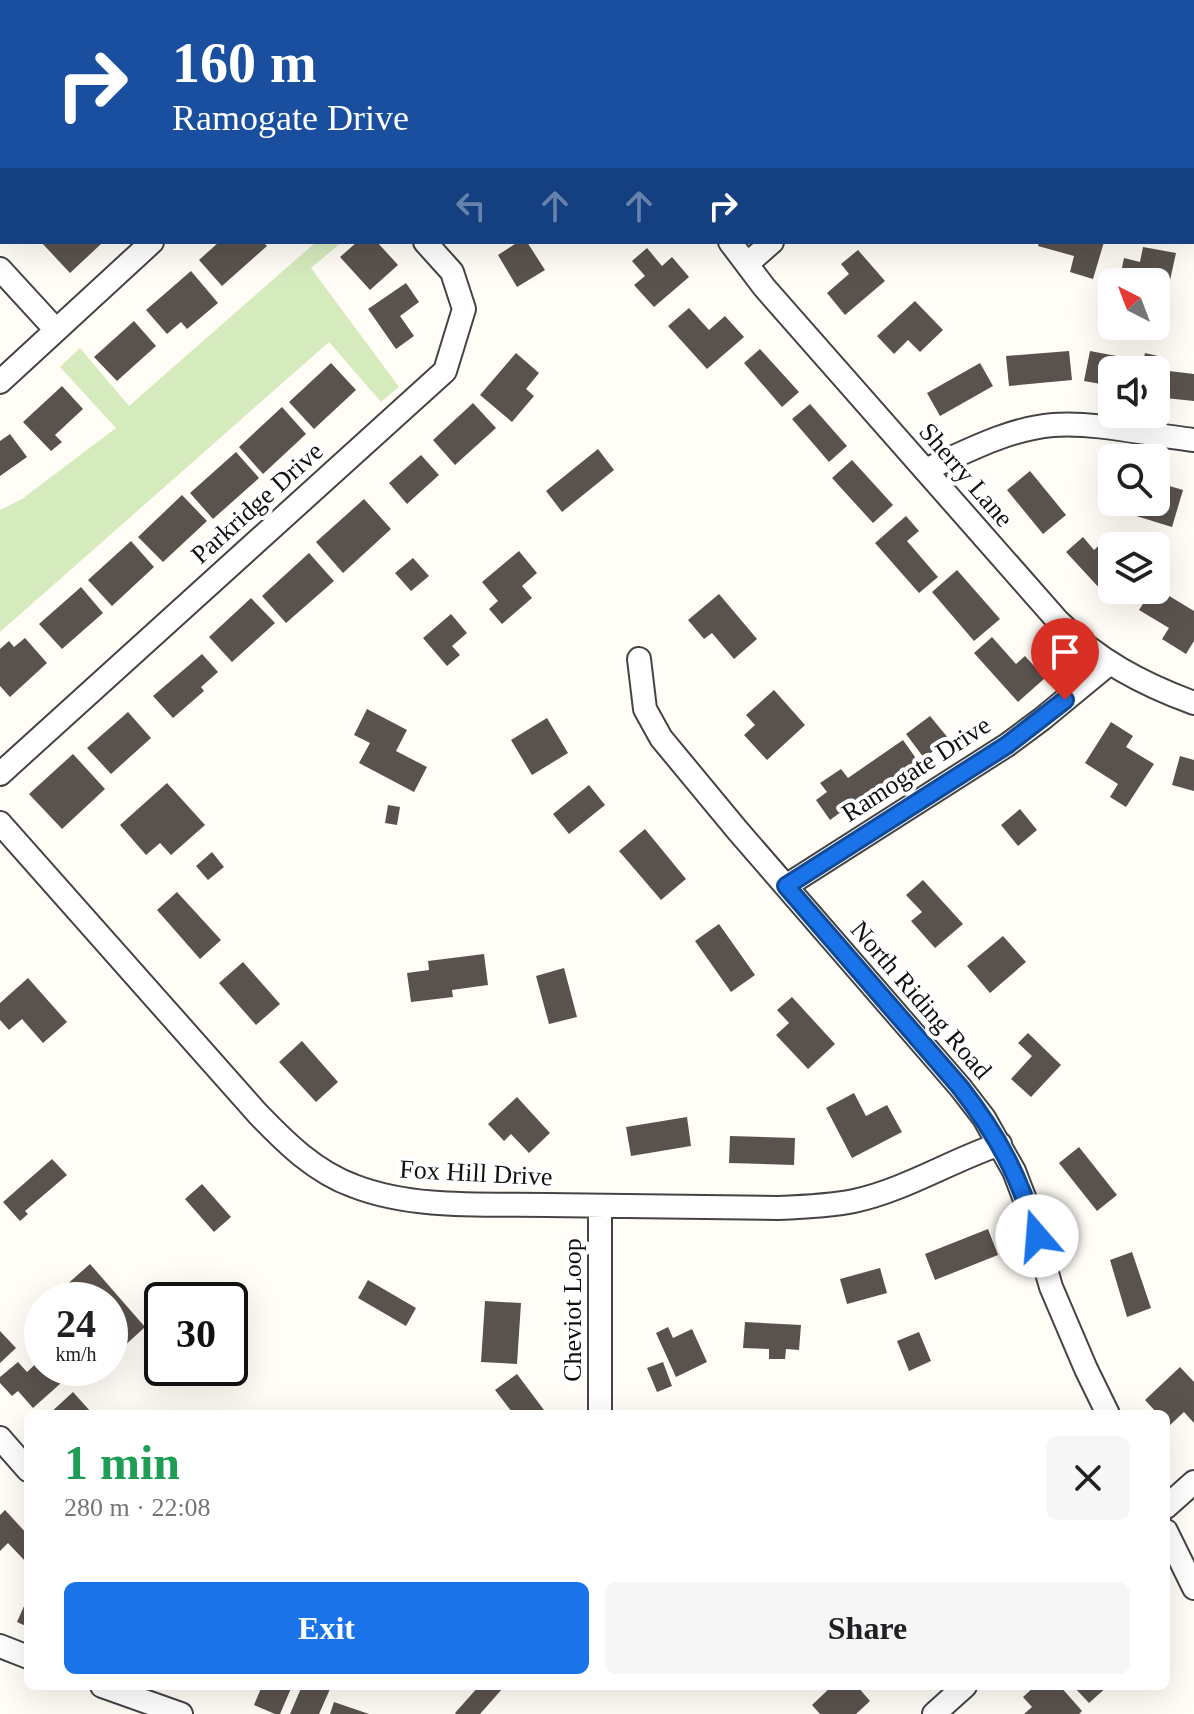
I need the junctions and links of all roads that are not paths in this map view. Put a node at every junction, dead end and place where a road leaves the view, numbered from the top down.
1 (150, 244) edge
2 (427, 244) edge
3 (732, 244) edge
4 (770, 244) edge
5 (747, 264) junction
6 (0, 269) edge
7 (56, 330) junction
8 (0, 382) edge
9 (1194, 440) edge
10 (925, 470) junction
11 (639, 659) dead end
12 (1110, 663) junction
13 (1194, 703) edge
14 (0, 774) edge
15 (0, 823) edge
16 (786, 886) junction
17 (1000, 1144) junction
18 (600, 1206) junction
19 (600, 1410) edge
20 (1106, 1410) edge
21 (0, 1438) edge
22 (24, 1465) edge
23 (1194, 1482) edge
24 (1170, 1503) edge
25 (1170, 1539) edge
26 (1194, 1588) edge
27 (0, 1646) edge
28 (24, 1655) edge
29 (113, 1690) edge
30 (961, 1690) edge
31 (181, 1714) edge
32 (934, 1714) edge

1 - 7 street
2 - 14 street, Parkridge Drive
3 - 5 street, Sherry Lane
4 - 5 street
5 - 10 street, Sherry Lane
6 - 7 street
7 - 8 street
9 - 10 street
10 - 12 street, Sherry Lane
11 - 16 street, North Riding Road
12 - 13 street, Sherry Lane
12 - 16 street, Ramogate Drive
15 - 18 street, Fox Hill Drive
16 - 17 street, North Riding Road
17 - 18 street, Fox Hill Drive
17 - 20 street, North Riding Road
18 - 19 street, Cheviot Loop
21 - 22 street
23 - 24 street
25 - 26 street
27 - 28 street
29 - 31 street
30 - 32 street

